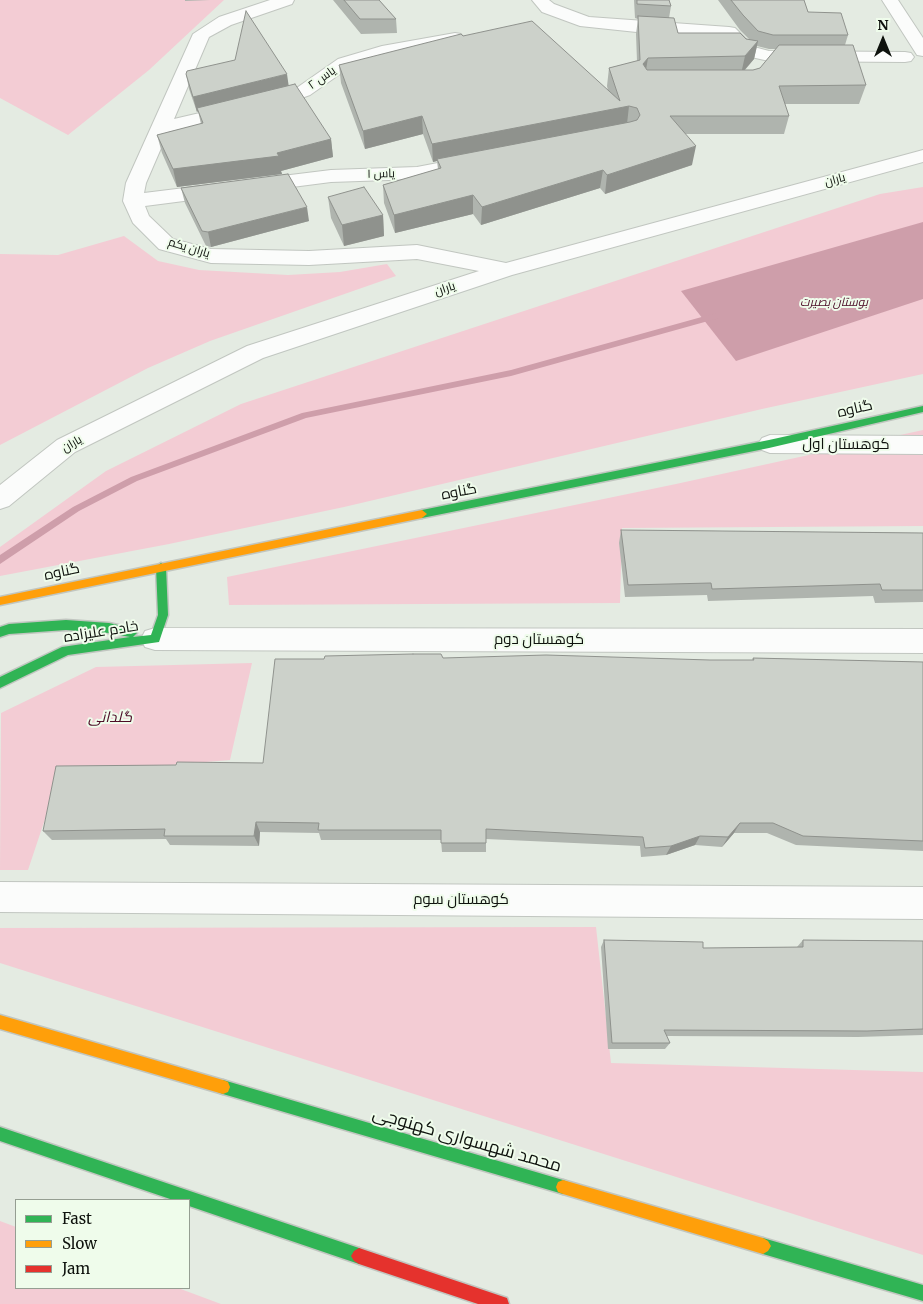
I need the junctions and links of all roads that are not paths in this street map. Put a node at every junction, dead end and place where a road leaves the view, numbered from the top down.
1 (286, 0) edge
2 (540, 0) edge
3 (890, 0) edge
4 (455, 38) edge
5 (923, 51) edge
6 (769, 56) junction
7 (905, 57) dead end
8 (754, 71) edge
9 (160, 128) junction
10 (923, 156) edge
11 (484, 160) edge
12 (133, 201) junction
13 (505, 270) junction
14 (923, 409) edge
15 (769, 444) junction
16 (923, 445) edge
17 (0, 499) edge
18 (161, 566) junction
19 (0, 602) edge
20 (0, 632) edge
21 (155, 639) junction
22 (923, 641) edge
23 (0, 683) edge
24 (0, 897) edge
25 (923, 903) edge
26 (0, 1022) edge
27 (0, 1134) edge
28 (923, 1293) edge
29 (501, 1304) edge

1 - 9 street
2 - 6 street
3 - 5 street
4 - 9 street, یاس ۲
6 - 7 street
6 - 8 street
9 - 12 street
10 - 13 street, یاران
11 - 12 street, یاس ۱
12 - 13 street, یاران یکم
13 - 17 street, یاران
14 - 15 main road, گناوه
15 - 16 street, کوهستان اول
15 - 18 main road, گناوه
18 - 19 main road, گناوه
18 - 21 main road
20 - 21 main road
21 - 22 street, کوهستان دوم
21 - 23 main road, خادم علیزاده
24 - 25 street, کوهستان سوم
26 - 28 main road, محمد شهسواری کهنوجی
27 - 29 main road

